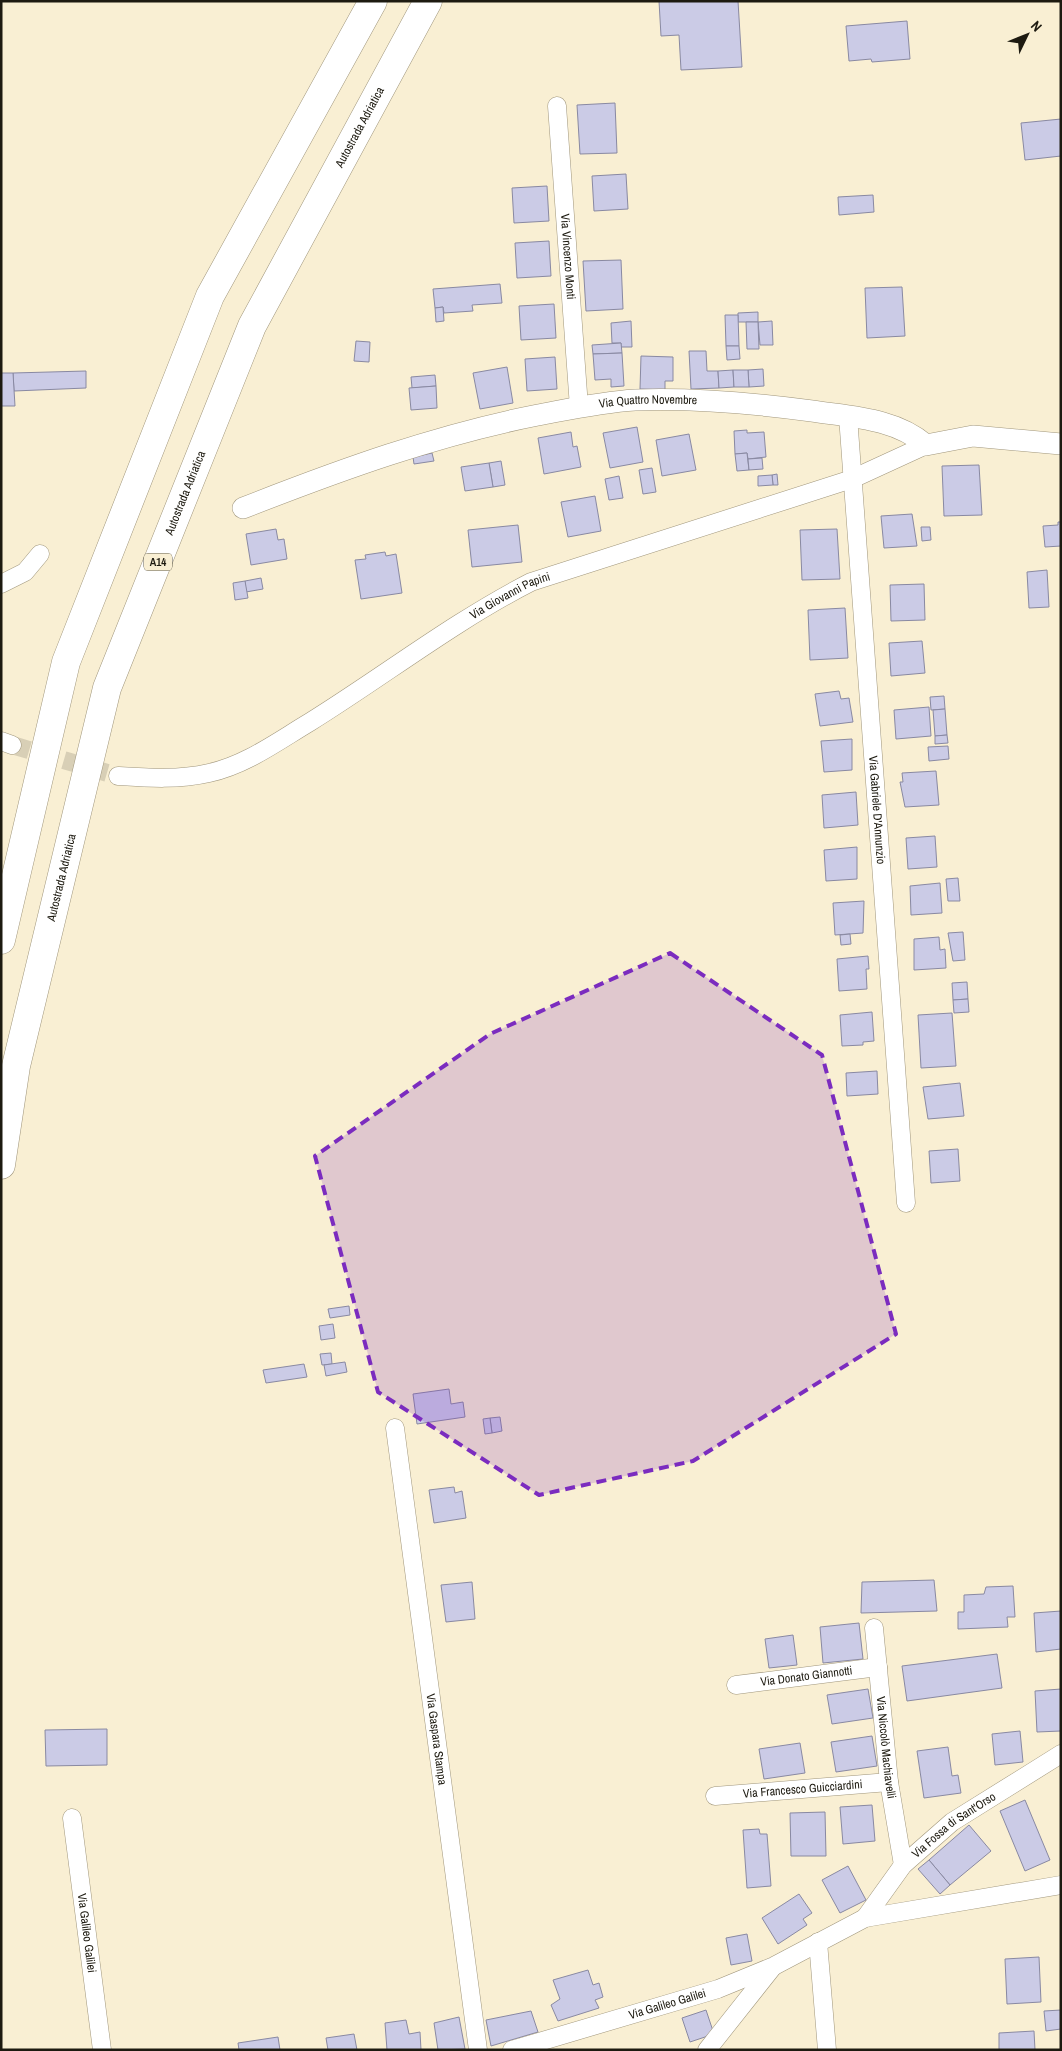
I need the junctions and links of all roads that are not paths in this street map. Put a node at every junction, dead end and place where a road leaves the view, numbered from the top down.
1 (372, 1) edge
2 (428, 1) edge
3 (557, 106) dead end
4 (579, 407) junction
5 (848, 416) junction
6 (926, 444) junction
7 (1061, 444) edge
8 (852, 479) junction
9 (243, 508) dead end
10 (40, 554) dead end
11 (1, 584) edge
12 (118, 776) tunnel mouth
13 (1, 940) edge
14 (1, 1165) edge
15 (906, 1202) dead end
16 (395, 1428) dead end
17 (874, 1628) dead end
18 (878, 1667) junction
19 (736, 1685) dead end
20 (1061, 1754) edge
21 (889, 1782) junction
22 (715, 1796) dead end
23 (72, 1818) dead end
24 (903, 1865) junction
25 (1061, 1886) edge
26 (866, 1918) junction
27 (818, 1942) junction
28 (774, 1966) junction
29 (102, 2050) edge
30 (478, 2050) edge
31 (512, 2050) edge
32 (707, 2050) edge
33 (827, 2050) edge

1 - 13 highway
2 - 14 highway, Autostrada Adriatica / A14
3 - 4 street, Via Vincenzo Monti
4 - 5 street, Via Quattro Novembre
4 - 9 street, Via Quattro Novembre
5 - 6 street, Via Quattro Novembre
5 - 8 street, Via Gabriele D'Annunzio
6 - 7 street
6 - 8 street, Via Giovanni Papini
8 - 12 street, Via Giovanni Papini
8 - 15 street, Via Gabriele D'Annunzio
10 - 11 street
16 - 30 street, Via Gaspara Stampa
17 - 18 street, Via Niccolò Machiavelli
18 - 19 street, Via Donato Giannotti
18 - 21 street, Via Niccolò Machiavelli
20 - 24 street, Via Fossa di Sant'Orso
21 - 22 street, Via Francesco Guicciardini
21 - 24 street, Via Niccolò Machiavelli
23 - 29 street, Via Galileo Galilei
24 - 26 street, Via Fossa di Sant'Orso
25 - 26 street, Via Galileo Galilei
26 - 27 street, Via Galileo Galilei
27 - 28 street, Via Galileo Galilei
27 - 33 street
28 - 31 street, Via Galileo Galilei
28 - 32 street

